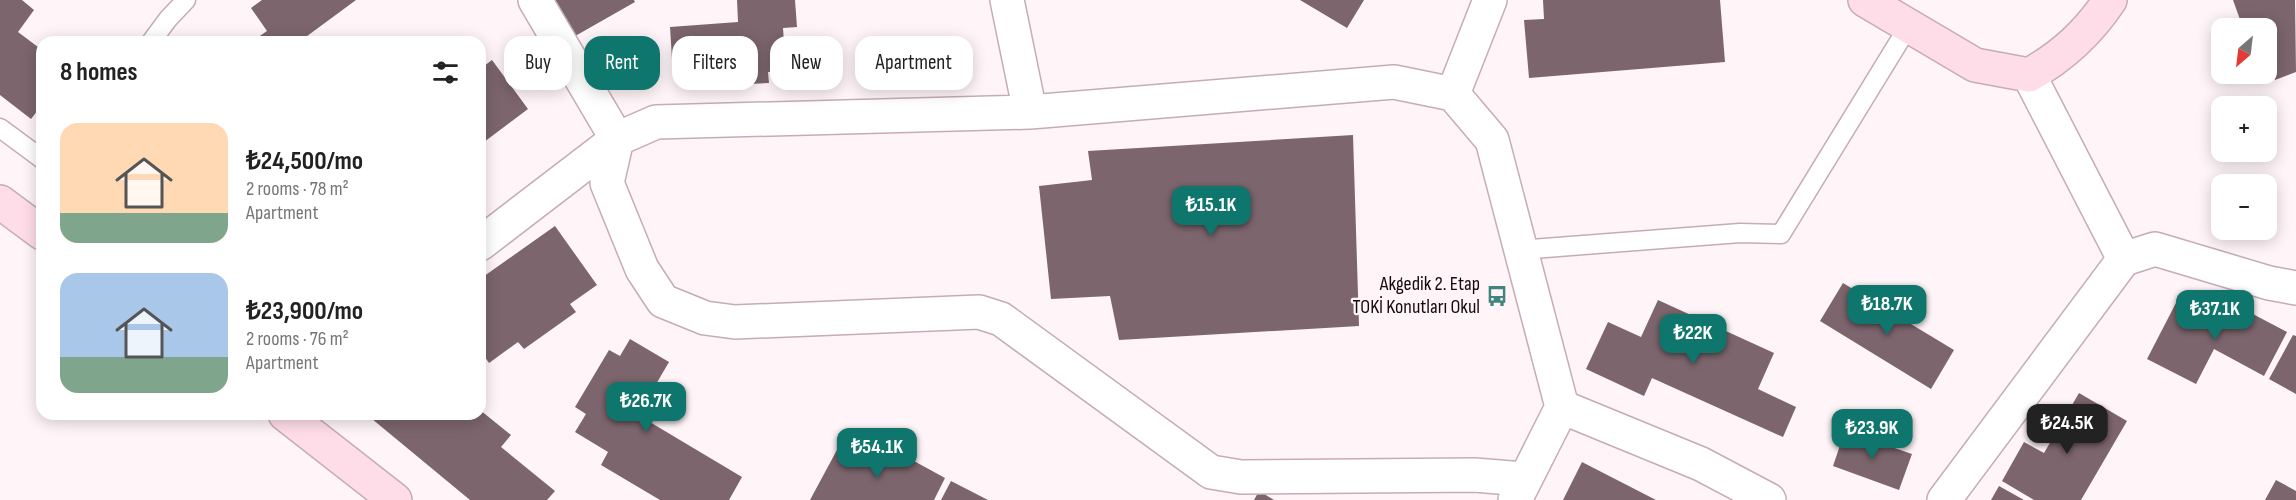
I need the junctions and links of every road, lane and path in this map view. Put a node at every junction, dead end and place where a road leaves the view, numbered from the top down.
1 (186, 0) edge
2 (535, 0) edge
3 (1007, 0) edge
4 (1490, 0) edge
5 (1865, 0) edge
6 (2110, 0) edge
7 (1908, 27) junction
8 (156, 36) edge
9 (2029, 75) junction
10 (1453, 94) junction
11 (1030, 112) junction
12 (0, 128) edge
13 (617, 139) junction
14 (36, 155) edge
15 (0, 202) edge
16 (36, 229) edge
17 (486, 239) edge
18 (1520, 250) junction
19 (2124, 259) junction
20 (2296, 288) edge
21 (1562, 406) junction
22 (293, 420) edge
23 (1519, 489) edge
24 (395, 500) edge
25 (1769, 500) edge
26 (1944, 500) edge

1 - 8 lane
2 - 13 street
3 - 11 street
4 - 10 street
5 - 7 street
6 - 9 street
7 - 9 street
7 - 18 lane
9 - 19 street
10 - 11 street
10 - 18 street
11 - 13 street
12 - 14 lane
13 - 17 street
13 - 23 street
15 - 16 street
18 - 21 street
19 - 20 street
19 - 26 street
21 - 23 street
21 - 25 street
22 - 24 street

